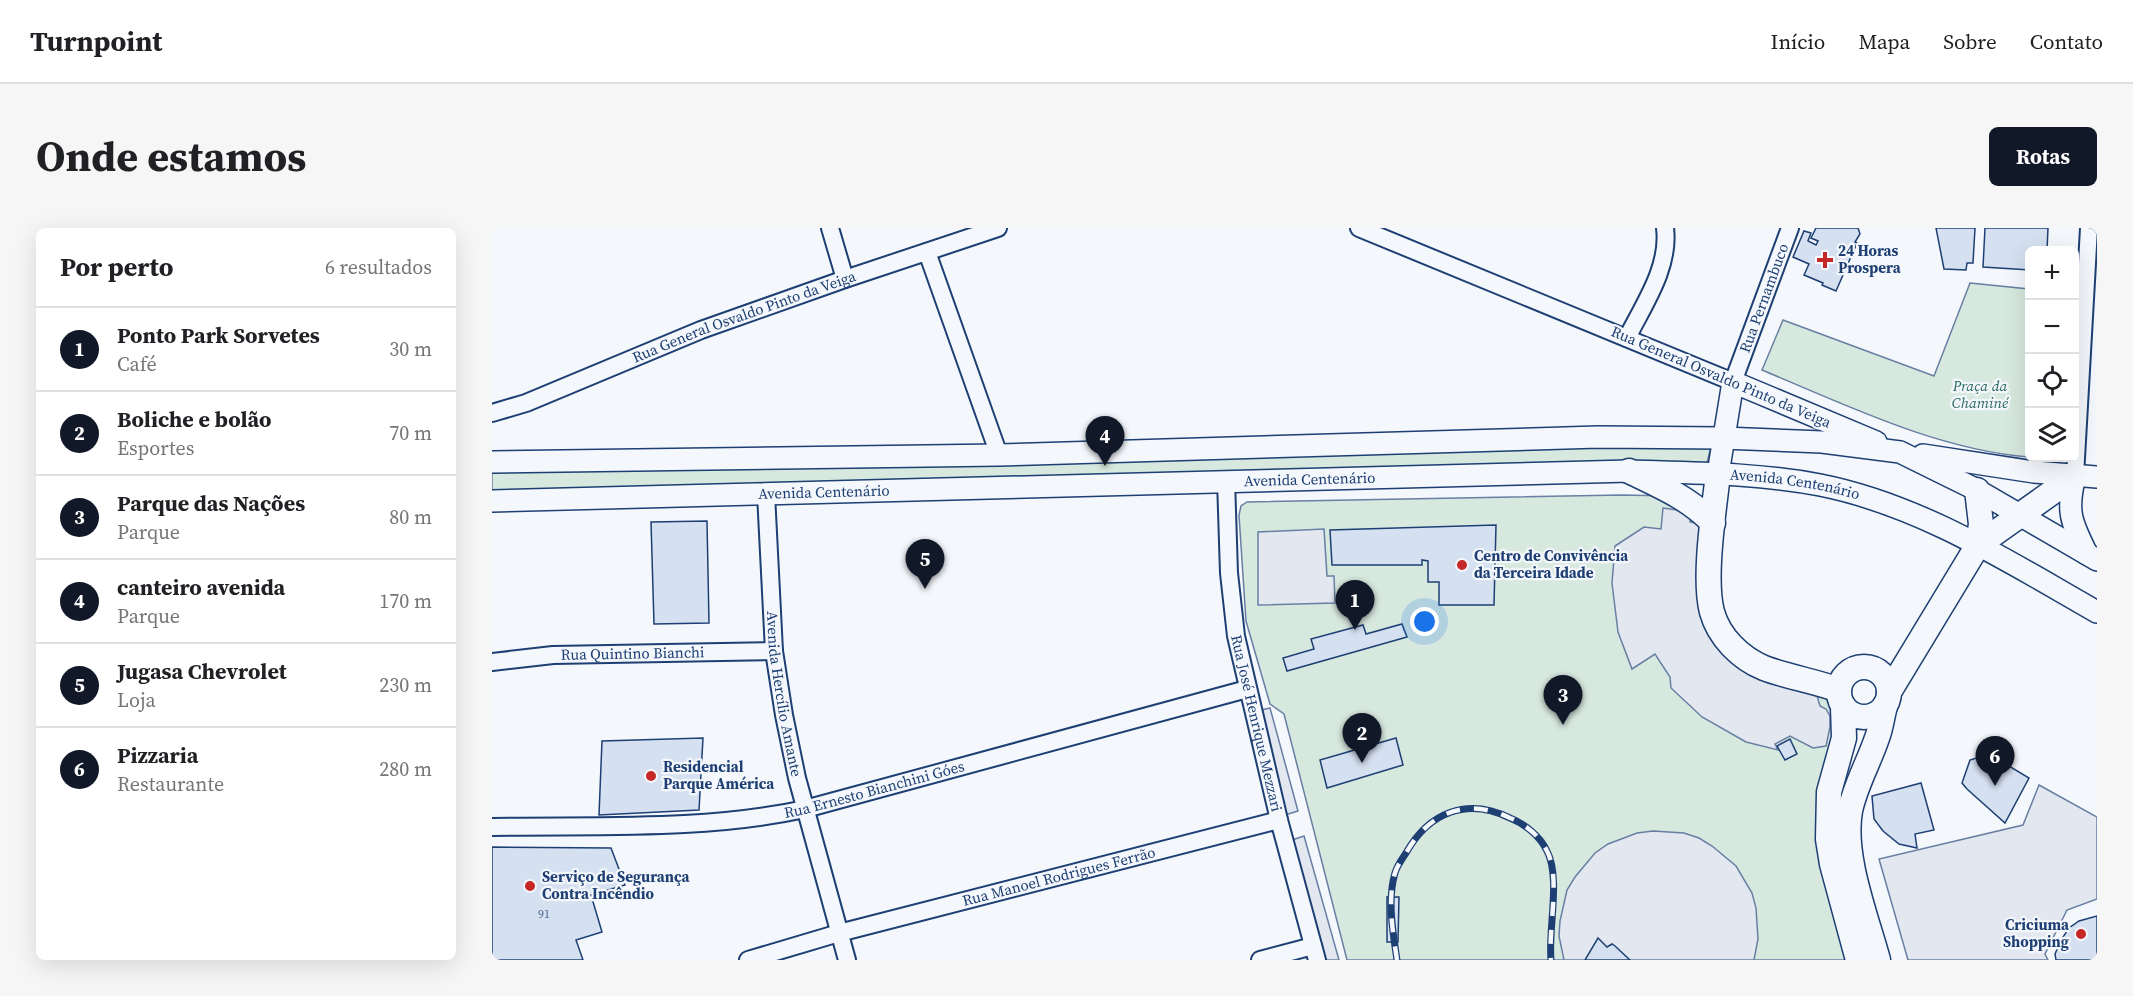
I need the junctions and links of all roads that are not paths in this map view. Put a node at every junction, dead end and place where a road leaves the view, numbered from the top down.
1 (830, 228) edge
2 (998, 228) edge
3 (1665, 228) edge
4 (1790, 228) edge
5 (1362, 229) edge
6 (2092, 237) edge
7 (927, 252) junction
8 (845, 279) junction
9 (1627, 338) junction
10 (1733, 382) junction
11 (492, 413) edge
12 (1723, 438) junction
13 (1900, 452) junction
14 (999, 455) junction
15 (492, 462) edge
16 (1629, 471) junction
17 (1718, 474) junction
18 (2086, 476) edge
19 (1226, 480) junction
20 (1977, 489) junction
21 (766, 494) junction
22 (492, 501) edge
23 (2021, 514) junction
24 (1713, 523) junction
25 (1978, 545) junction
26 (2092, 557) edge
27 (2097, 612) edge
28 (774, 651) junction
29 (492, 662) edge
30 (1247, 689) junction
31 (1841, 698) junction
32 (1887, 699) junction
33 (805, 809) junction
34 (1279, 820) junction
35 (492, 827) edge
36 (839, 933) junction
37 (1315, 953) edge
38 (748, 960) edge
39 (847, 960) edge
40 (1260, 960) edge
41 (1858, 960) edge
42 (1878, 960) edge

1 - 8 street
2 - 7 street, Rua General Osvaldo Pinto da Veiga
3 - 9 street
4 - 10 street, Rua Pernambuco
5 - 9 street, Rua General Osvaldo Pinto da Veiga
6 - 18 street
7 - 8 street, Rua General Osvaldo Pinto da Veiga
7 - 14 street
8 - 11 street, Rua General Osvaldo Pinto da Veiga
9 - 10 street, Rua General Osvaldo Pinto da Veiga
10 - 12 main road, Rua Pernambuco
10 - 13 main road, Rua General Osvaldo Pinto da Veiga
12 - 13 main road
12 - 14 main road
12 - 17 main road, Rua Pernambuco
13 - 18 main road, Rua General Osvaldo Pinto da Veiga
13 - 20 main road
14 - 15 main road
16 - 17 main road, Avenida Centenário
16 - 19 main road, Avenida Centenário
16 - 24 highway
17 - 24 highway
17 - 25 main road, Avenida Centenário
18 - 23 highway
18 - 26 main road
19 - 21 main road, Avenida Centenário
19 - 30 street, Rua José Henrique Mezzari
20 - 23 main road
20 - 25 highway
21 - 22 main road, Avenida Centenário
21 - 28 street, Avenida Hercílio Amante
23 - 25 highway
23 - 26 main road
24 - 31 highway
25 - 27 main road, Avenida Centenário
25 - 32 highway
28 - 29 street, Rua Quintino Bianchi
28 - 33 street, Avenida Hercílio Amante
30 - 33 street, Rua Ernesto Bianchini Góes
30 - 34 street, Rua José Henrique Mezzari
31 - 32 highway
31 - 32 highway
31 - 41 highway
32 - 42 highway
33 - 35 street, Rua Ernesto Bianchini Góes
33 - 36 street, Avenida Hercílio Amante
34 - 36 street, Rua Manoel Rodrigues Ferrão
34 - 37 street, Rua José Henrique Mezzari
36 - 38 street
36 - 39 street, Avenida Hercílio Amante
37 - 40 street

